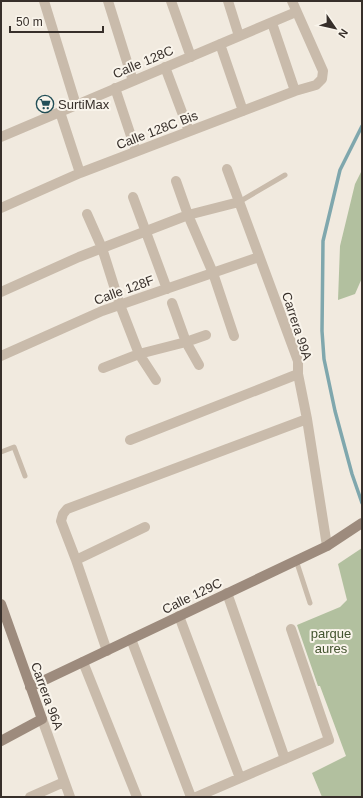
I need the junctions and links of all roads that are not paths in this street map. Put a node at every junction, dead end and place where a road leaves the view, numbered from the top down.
1 (44, 1) edge
2 (108, 1) edge
3 (171, 1) edge
4 (228, 1) edge
5 (292, 1) edge
6 (296, 12) junction
7 (272, 22) junction
8 (239, 36) junction
9 (220, 44) junction
10 (191, 56) junction
11 (165, 67) junction
12 (133, 81) junction
13 (115, 88) junction
14 (295, 91) junction
15 (76, 105) junction
16 (243, 111) junction
17 (60, 112) junction
18 (189, 131) junction
19 (1, 137) edge
20 (136, 151) junction
21 (227, 169) dead end
22 (80, 173) junction
23 (286, 175) dead end
24 (176, 180) dead end
25 (133, 197) dead end
26 (239, 202) junction
27 (1, 208) edge
28 (86, 214) dead end
29 (188, 215) junction
30 (146, 231) junction
31 (102, 248) junction
32 (259, 257) junction
33 (212, 273) junction
34 (167, 289) junction
35 (1, 292) edge
36 (172, 302) dead end
37 (120, 305) junction
38 (206, 335) dead end
39 (234, 336) dead end
40 (186, 342) junction
41 (139, 354) junction
42 (1, 356) edge
43 (199, 365) dead end
44 (103, 368) dead end
45 (298, 374) junction
46 (156, 380) dead end
47 (306, 419) junction
48 (130, 440) dead end
49 (1, 452) edge
50 (25, 476) dead end
51 (362, 523) edge
52 (145, 527) dead end
53 (326, 546) junction
54 (76, 560) junction
55 (296, 560) junction
56 (227, 593) junction
57 (310, 603) dead end
58 (1, 604) edge
59 (179, 616) junction
60 (291, 629) dead end
61 (130, 639) junction
62 (107, 651) junction
63 (83, 662) junction
64 (30, 687) junction
65 (42, 719) junction
66 (1, 741) edge
67 (285, 759) junction
68 (240, 778) junction
69 (64, 782) junction
70 (30, 797) edge
71 (70, 797) edge
72 (136, 797) edge
73 (191, 797) edge
74 (196, 797) edge

1 - 15 street
2 - 12 street
3 - 10 street
4 - 8 street
5 - 6 street
6 - 7 street, Calle 128C
6 - 14 street, Calle 128C Bis
7 - 8 street, Calle 128C
7 - 14 street
8 - 9 street, Calle 128C
9 - 10 street, Calle 128C
9 - 16 street
10 - 11 street, Calle 128C
11 - 12 street, Calle 128C
11 - 18 street
12 - 13 street, Calle 128C
13 - 15 street, Calle 128C
13 - 20 street
14 - 16 street, Calle 128C Bis
15 - 17 street, Calle 128C
16 - 18 street, Calle 128C Bis
17 - 19 street, Calle 128C
17 - 22 street
18 - 20 street, Calle 128C Bis
20 - 22 street, Calle 128C Bis
21 - 26 street, Carrera 99A
22 - 27 street, Calle 128C Bis
23 - 26 lane
24 - 29 street
25 - 30 street
26 - 29 street
26 - 32 street, Carrera 99A
28 - 31 street
29 - 30 street
29 - 33 street
30 - 31 street
30 - 34 street
31 - 35 street
31 - 37 street
32 - 33 street, Calle 128F
32 - 45 street, Carrera 99A
33 - 34 street, Calle 128F
33 - 39 street
34 - 37 street, Calle 128F
36 - 40 street
37 - 41 street
37 - 42 street, Calle 128F
38 - 40 street
40 - 41 street
40 - 43 street
41 - 44 street
41 - 46 street
45 - 47 street, Carrera 99A
45 - 48 street
47 - 53 street, Carrera 99A
47 - 54 street
49 - 50 lane
51 - 53 street, Calle 129C
52 - 54 street
53 - 55 street, Calle 129C
54 - 62 street
55 - 56 street, Calle 129C
55 - 57 lane
56 - 59 street, Calle 129C
56 - 67 street
58 - 64 street, Carrera 96A
59 - 61 street, Calle 129C
59 - 68 street
60 - 67 street
61 - 62 street, Calle 129C
61 - 73 street
62 - 63 street, Calle 129C
63 - 64 street, Calle 129C
63 - 72 street
64 - 65 street, Carrera 96A
65 - 66 street
65 - 69 street, Carrera 96A
67 - 68 street
68 - 74 street
69 - 70 street
69 - 71 street, Carrera 96A

